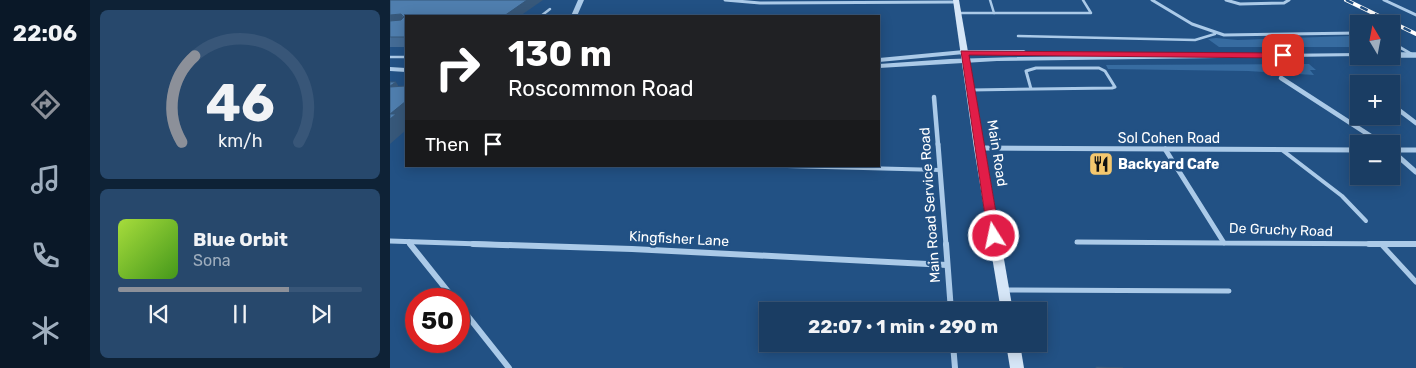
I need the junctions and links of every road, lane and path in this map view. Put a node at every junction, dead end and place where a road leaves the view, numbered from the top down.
1 (581, 0) edge
2 (725, 0) edge
3 (990, 0) edge
4 (1083, 0) edge
5 (1152, 0) edge
6 (1226, 0) edge
7 (1289, 0) edge
8 (1384, 0) edge
9 (957, 1) edge
10 (550, 9) dead end
11 (959, 13) junction
12 (994, 13) junction
13 (542, 15) edge
14 (574, 15) edge
15 (1416, 15) edge
16 (1350, 32) edge
17 (1215, 34) junction
18 (1018, 36) dead end
19 (1400, 47) edge
20 (1350, 55) edge
21 (1400, 55) edge
22 (965, 56) junction
23 (1416, 56) edge
24 (390, 57) edge
25 (405, 57) edge
26 (880, 60) edge
27 (880, 66) edge
28 (390, 70) edge
29 (405, 70) edge
30 (1282, 78) dead end
31 (1031, 89) junction
32 (970, 90) junction
33 (934, 97) dead end
34 (1400, 111) edge
35 (1416, 123) edge
36 (1369, 135) edge
37 (979, 148) junction
38 (1165, 149) junction
39 (1282, 150) junction
40 (1350, 150) edge
41 (1400, 150) edge
42 (1416, 150) edge
43 (1400, 158) edge
44 (825, 167) edge
45 (940, 170) junction
46 (1416, 172) edge
47 (1366, 222) dead end
48 (390, 242) edge
49 (409, 242) junction
50 (1077, 242) dead end
51 (1224, 243) junction
52 (1381, 244) junction
53 (1416, 244) edge
54 (947, 265) junction
55 (1416, 282) edge
56 (445, 288) edge
57 (1003, 290) junction
58 (1229, 291) dead end
59 (950, 302) edge
60 (1005, 302) edge
61 (470, 319) edge
62 (954, 352) edge
63 (1014, 352) edge
64 (509, 368) edge
65 (955, 368) edge
66 (1017, 368) edge

1 - 14 street
2 - 9 street
3 - 12 lane
4 - 12 lane
5 - 17 street
6 - 7 street
8 - 15 street
9 - 11 main road, Main Road
10 - 13 lane
11 - 12 lane
11 - 22 main road, Main Road
16 - 17 street
17 - 18 lane
19 - 23 street
20 - 22 street
21 - 23 street, bridge
22 - 26 street
22 - 27 street
22 - 32 main road, Main Road
24 - 25 lane
28 - 29 street
30 - 36 street
31 - 31 lane
31 - 32 lane
32 - 37 main road, Main Road
33 - 45 street, Main Road Service Road
34 - 35 street
37 - 38 street, Sol Cohen Road
37 - 57 main road, Main Road
38 - 39 street, Sol Cohen Road
38 - 51 street, De Gruchy Road
39 - 40 street, Sol Cohen Road
39 - 47 lane
41 - 42 street
43 - 46 street
44 - 45 lane
45 - 54 street, Main Road Service Road
48 - 49 street, Kingfisher Lane
49 - 54 street, Kingfisher Lane
49 - 56 street
50 - 51 street
51 - 52 street, De Gruchy Road
52 - 53 street, De Gruchy Road
52 - 55 lane
54 - 59 street, Main Road Service Road
57 - 58 lane
57 - 60 main road, Main Road
61 - 64 street
62 - 65 street
63 - 66 main road

